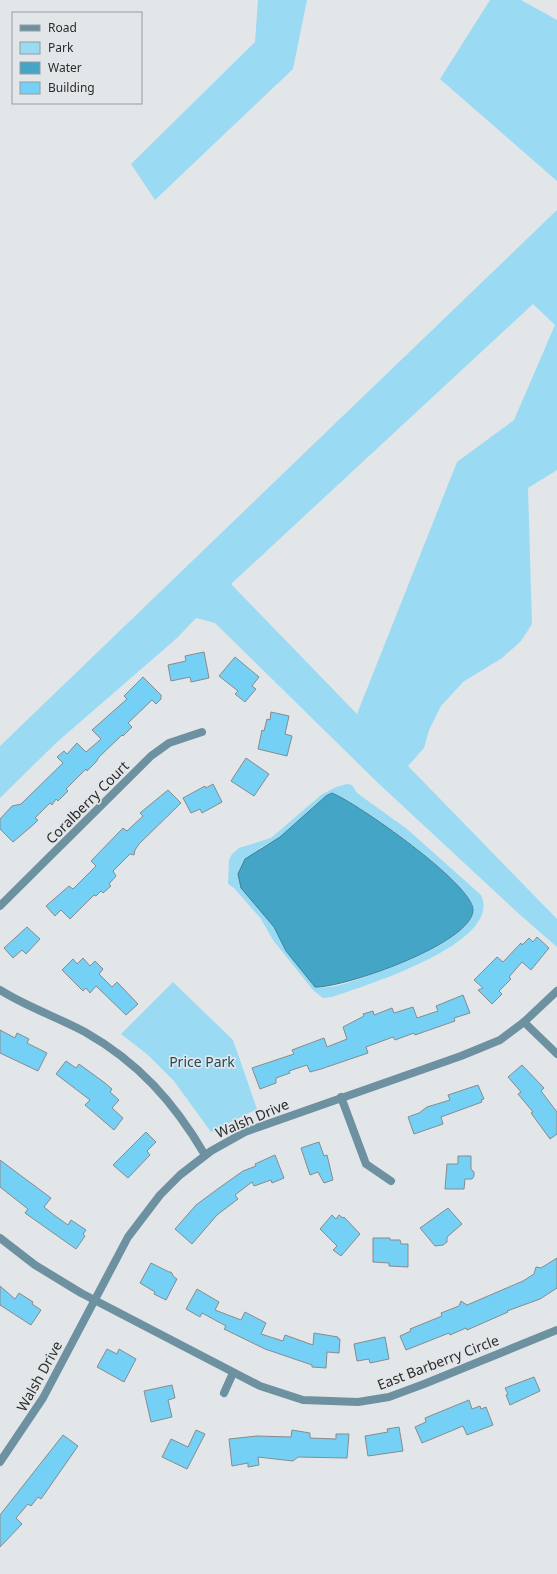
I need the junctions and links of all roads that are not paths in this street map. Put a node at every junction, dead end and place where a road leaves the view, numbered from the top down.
1 (202, 732) dead end
2 (0, 906) edge
3 (0, 990) edge
4 (557, 991) edge
5 (524, 1022) junction
6 (557, 1054) edge
7 (341, 1097) junction
8 (205, 1155) junction
9 (391, 1181) dead end
10 (0, 1238) edge
11 (95, 1300) junction
12 (557, 1330) edge
13 (233, 1373) junction
14 (224, 1393) dead end
15 (0, 1462) edge

1 - 2 street, Coralberry Court
3 - 8 street
4 - 5 street, Walsh Drive
5 - 6 street
5 - 7 street, Walsh Drive
7 - 8 street, Walsh Drive
7 - 9 street
8 - 11 street, Walsh Drive
10 - 11 street, East Barberry Circle
11 - 13 street, East Barberry Circle
11 - 15 street, Walsh Drive
12 - 13 street, East Barberry Circle
13 - 14 street

